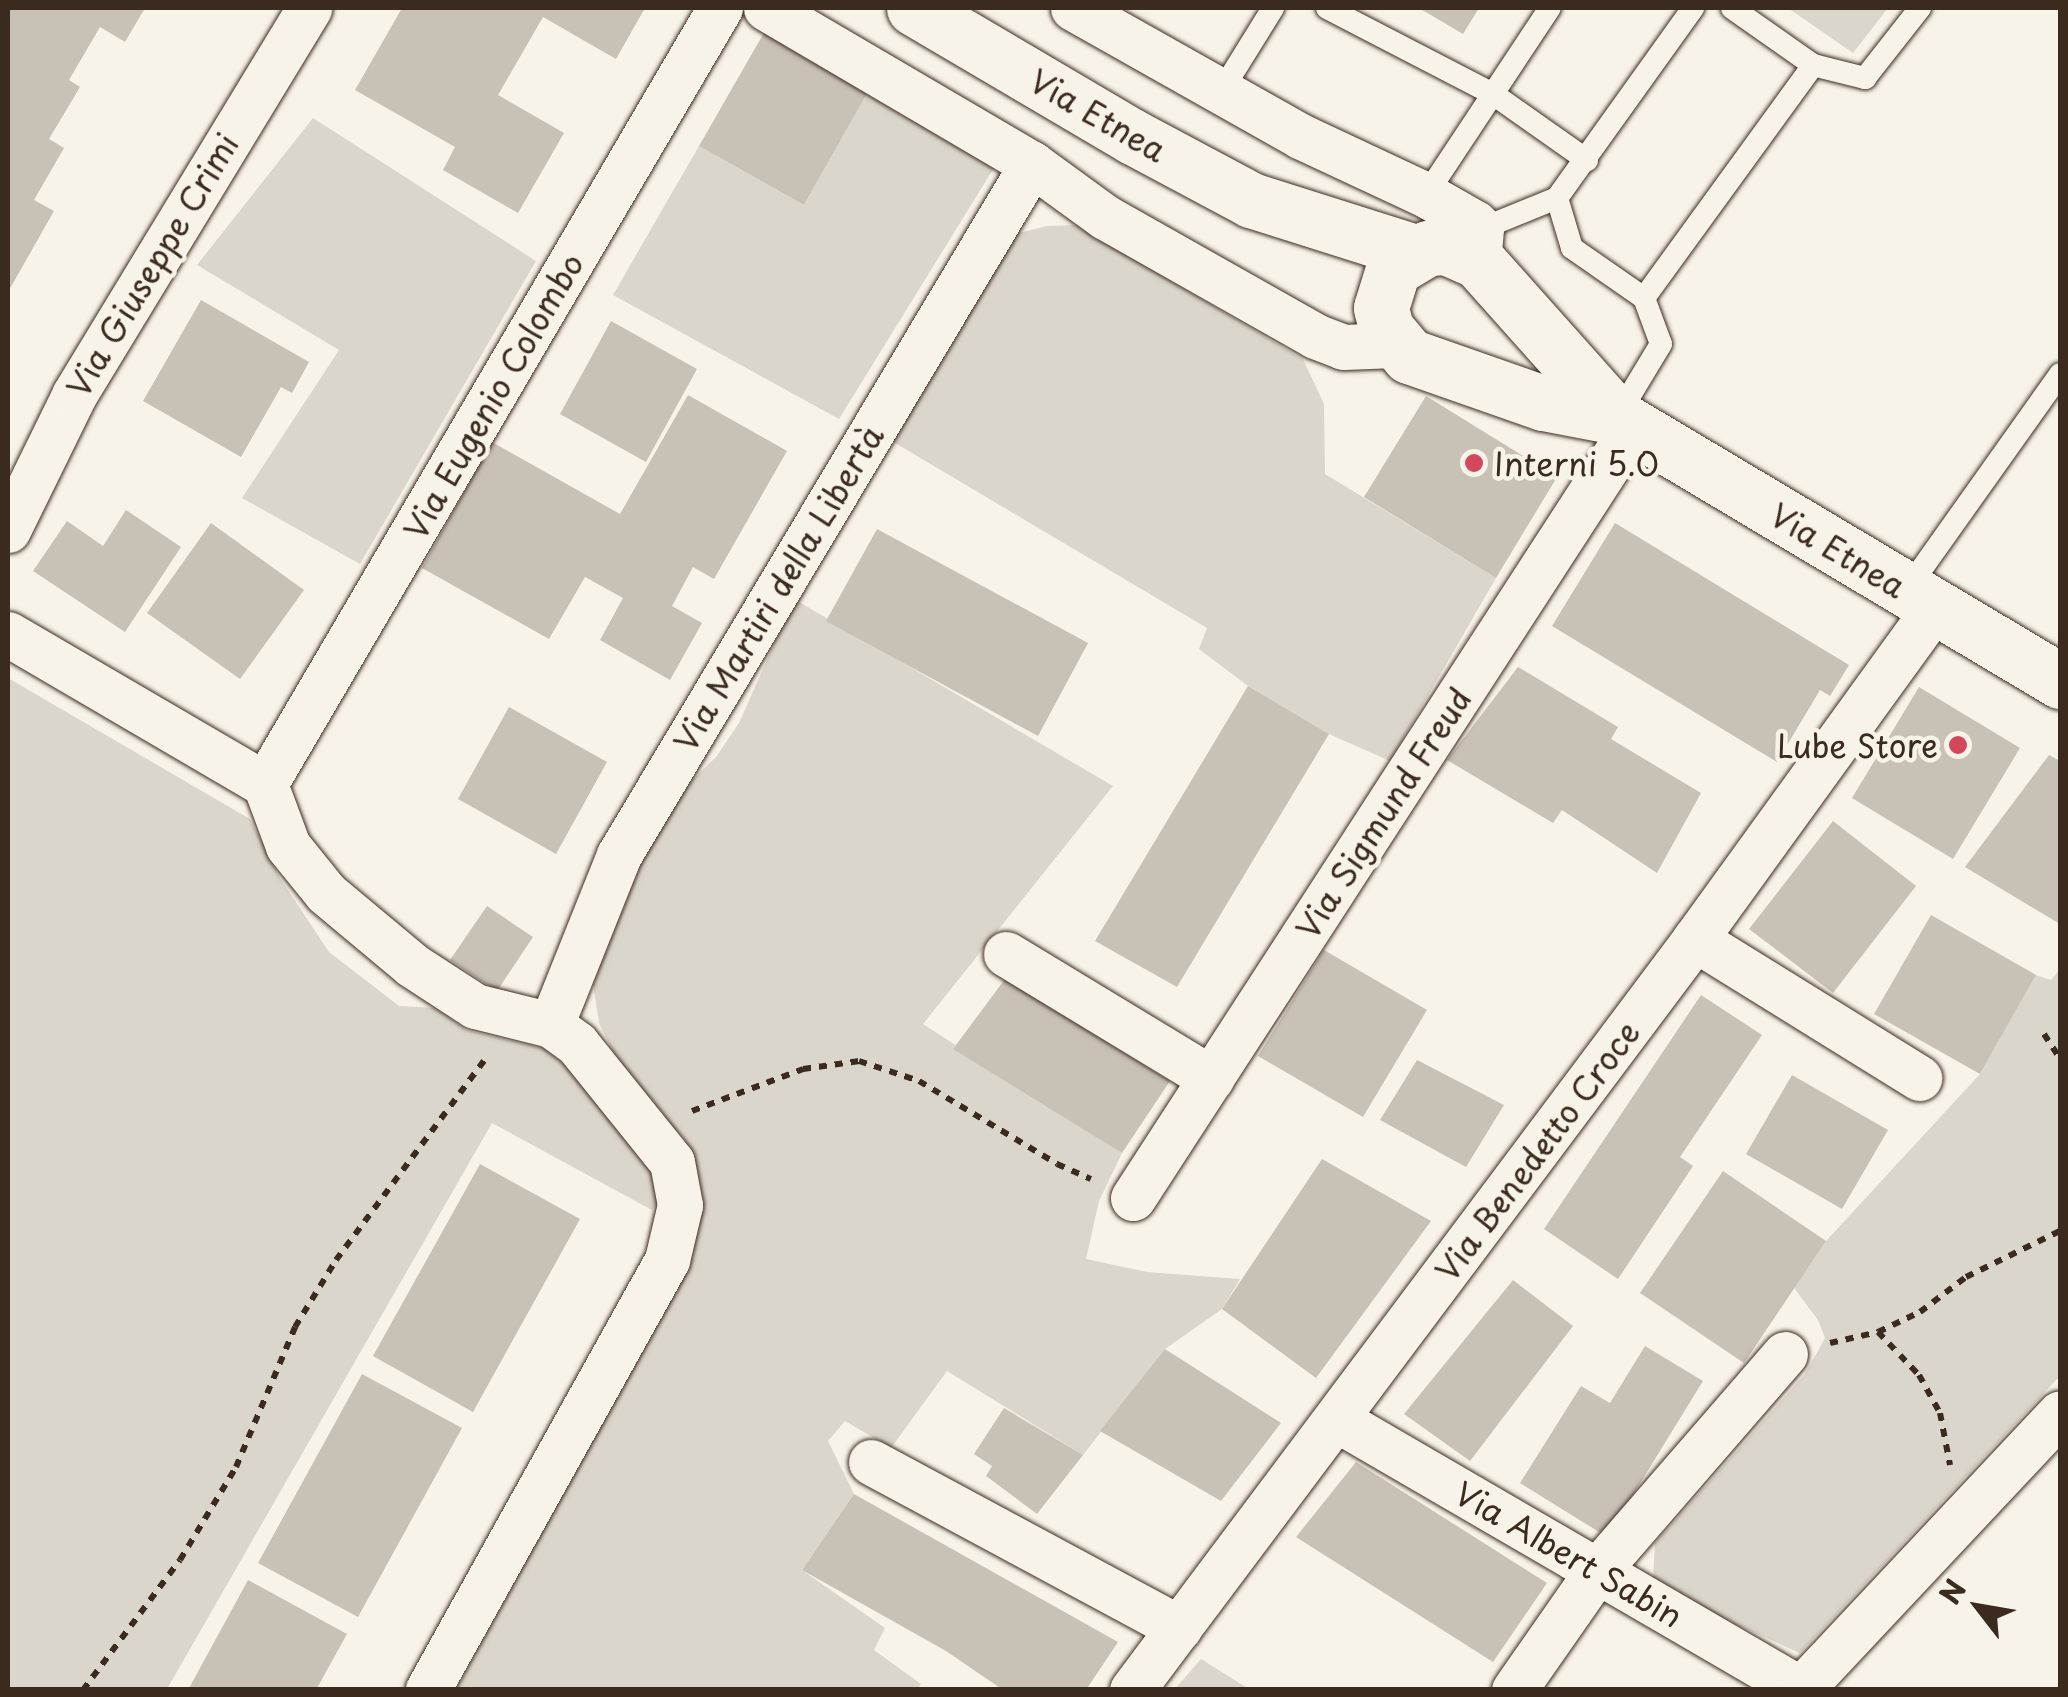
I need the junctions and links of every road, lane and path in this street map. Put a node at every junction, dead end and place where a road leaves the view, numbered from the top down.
1 (309, 8) edge
2 (720, 8) edge
3 (766, 8) edge
4 (1072, 8) edge
5 (1273, 8) edge
6 (1327, 8) edge
7 (1550, 8) edge
8 (1693, 8) edge
9 (1732, 8) edge
10 (1920, 8) edge
11 (927, 14) edge
12 (1813, 65) junction
13 (1221, 92) junction
14 (1493, 94) junction
15 (1300, 136) junction
16 (1586, 160) junction
17 (1032, 164) junction
18 (1426, 195) junction
19 (1557, 198) junction
20 (1251, 200) junction
21 (1459, 254) junction
22 (1644, 298) junction
23 (1401, 339) junction
24 (2060, 374) edge
25 (1625, 422) junction
26 (8, 530) edge
27 (1921, 600) junction
28 (8, 634) edge
29 (2060, 681) edge
30 (265, 784) junction
31 (1695, 939) junction
32 (1006, 954) dead end
33 (534, 1021) junction
34 (2044, 1034) dead end
35 (2060, 1059) edge
36 (1211, 1078) junction
37 (1920, 1078) dead end
38 (648, 1134) junction
39 (1133, 1198) joint
40 (2060, 1232) edge
41 (1878, 1332) junction
42 (1785, 1354) joint
43 (2060, 1413) edge
44 (1336, 1419) junction
45 (871, 1462) dead end
46 (1975, 1504) junction
47 (1598, 1571) junction
48 (1179, 1628) junction
49 (1747, 1677) edge
50 (1802, 1689) edge
51 (83, 1690) edge
52 (428, 1690) edge
53 (1132, 1690) edge
54 (1514, 1690) edge

1 - 26 street, Via Giuseppe Crimi
2 - 30 street, Via Eugenio Colombo
3 - 17 street
4 - 13 street
5 - 13 lane
6 - 14 lane
7 - 14 lane
8 - 16 lane
9 - 12 lane
10 - 12 lane
11 - 20 main road, Via Etnea
12 - 22 lane
13 - 15 street
14 - 16 lane
14 - 18 lane
15 - 18 street
15 - 21 street
16 - 19 lane
17 - 23 street
17 - 33 street, Via Martiri della Libertà
18 - 21 street
19 - 21 lane
19 - 22 lane
20 - 21 main road
20 - 23 main road
21 - 23 main road
21 - 23 main road
21 - 25 main road
22 - 25 lane
23 - 25 main road
24 - 27 lane
25 - 27 main road, Via Etnea
25 - 36 street, Via Sigmund Freud
27 - 29 main road, Via Etnea
27 - 31 street, Via Benedetto Croce
28 - 30 street
30 - 33 street
31 - 37 street
31 - 44 street, Via Benedetto Croce
32 - 36 street
33 - 38 street
33 - 51 path
34 - 35 path
36 - 39 street, Via Sigmund Freud
38 - 39 path
38 - 52 street
40 - 41 path
41 - 42 path
41 - 46 path
42 - 47 street
43 - 46 street
44 - 47 street, Via Albert Sabin
44 - 48 street, Via Benedetto Croce
45 - 48 street
46 - 50 street
47 - 49 street, Via Albert Sabin
47 - 54 street
48 - 53 street, Via Benedetto Croce
49 - 50 street, Via Albert Sabin

